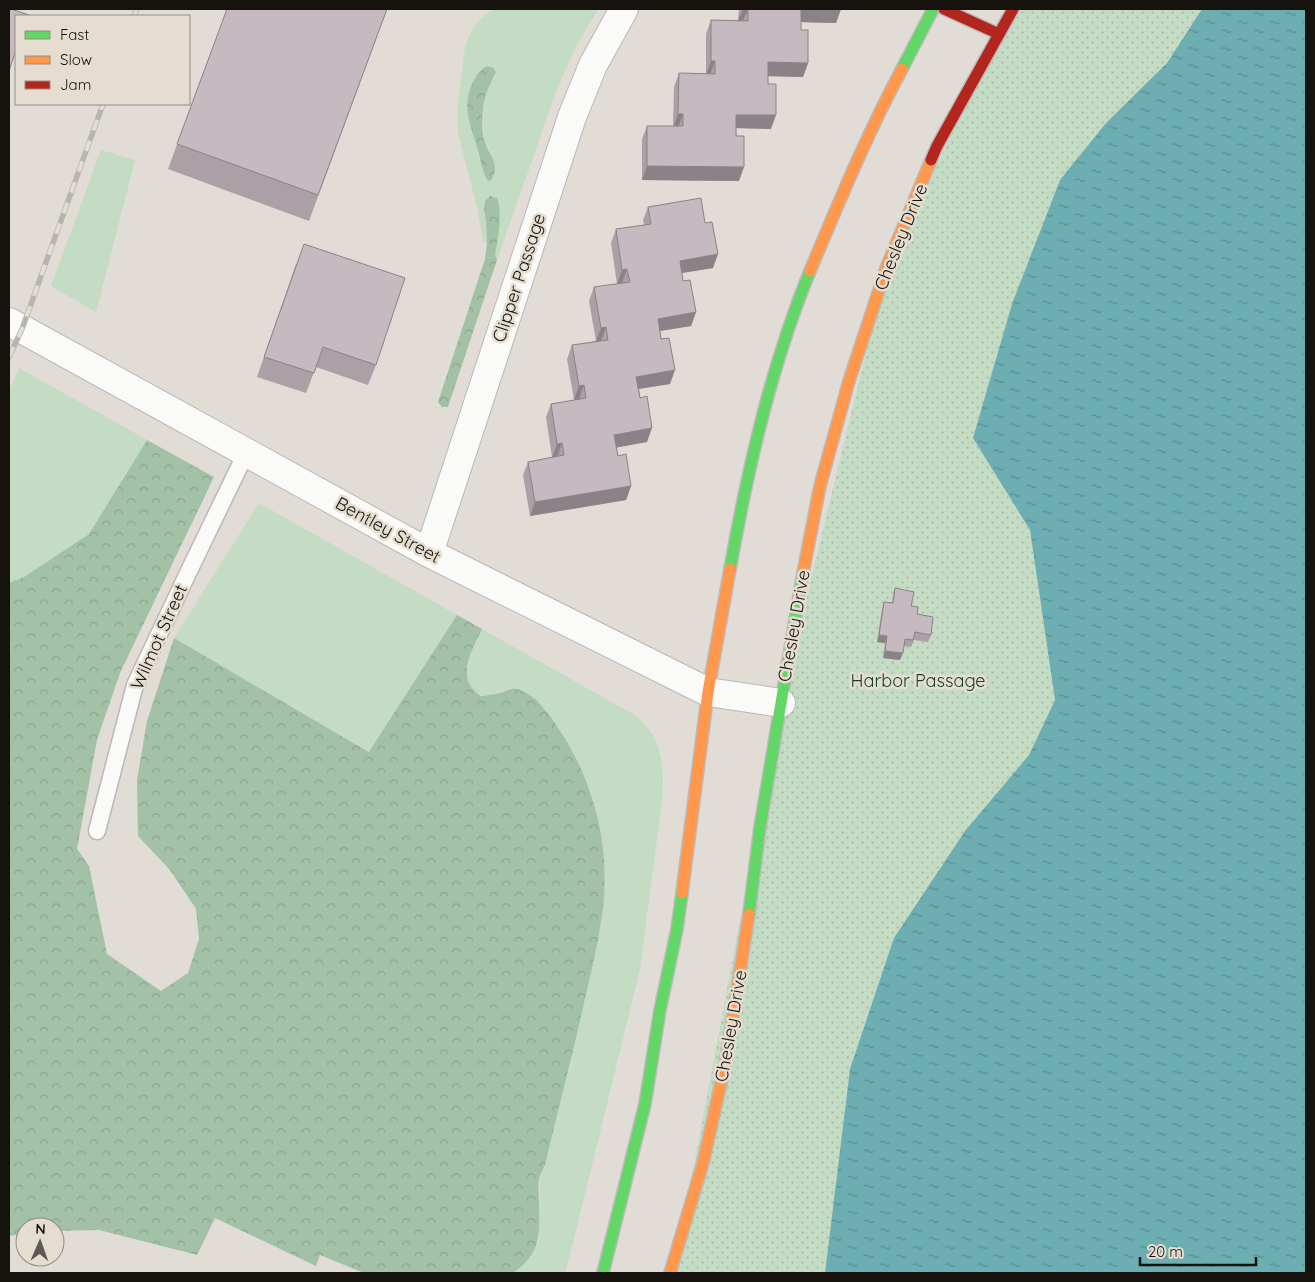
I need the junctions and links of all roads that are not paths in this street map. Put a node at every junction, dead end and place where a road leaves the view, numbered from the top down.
1 (624, 9) edge
2 (933, 9) edge
3 (944, 9) edge
4 (1013, 9) edge
5 (998, 34) junction
6 (9, 322) edge
7 (246, 453) junction
8 (428, 553) junction
9 (708, 692) junction
10 (781, 703) junction
11 (97, 831) dead end
12 (603, 1273) edge
13 (670, 1273) edge

1 - 8 street, Clipper Passage
2 - 9 main road
3 - 5 main road
4 - 5 main road, Chesley Drive
5 - 10 main road, Chesley Drive
6 - 7 street, Bentley Street
7 - 8 street, Bentley Street
7 - 11 lane, Wilmot Street
8 - 9 street, Bentley Street
9 - 10 street, Bentley Street
9 - 12 main road
10 - 13 main road, Chesley Drive

